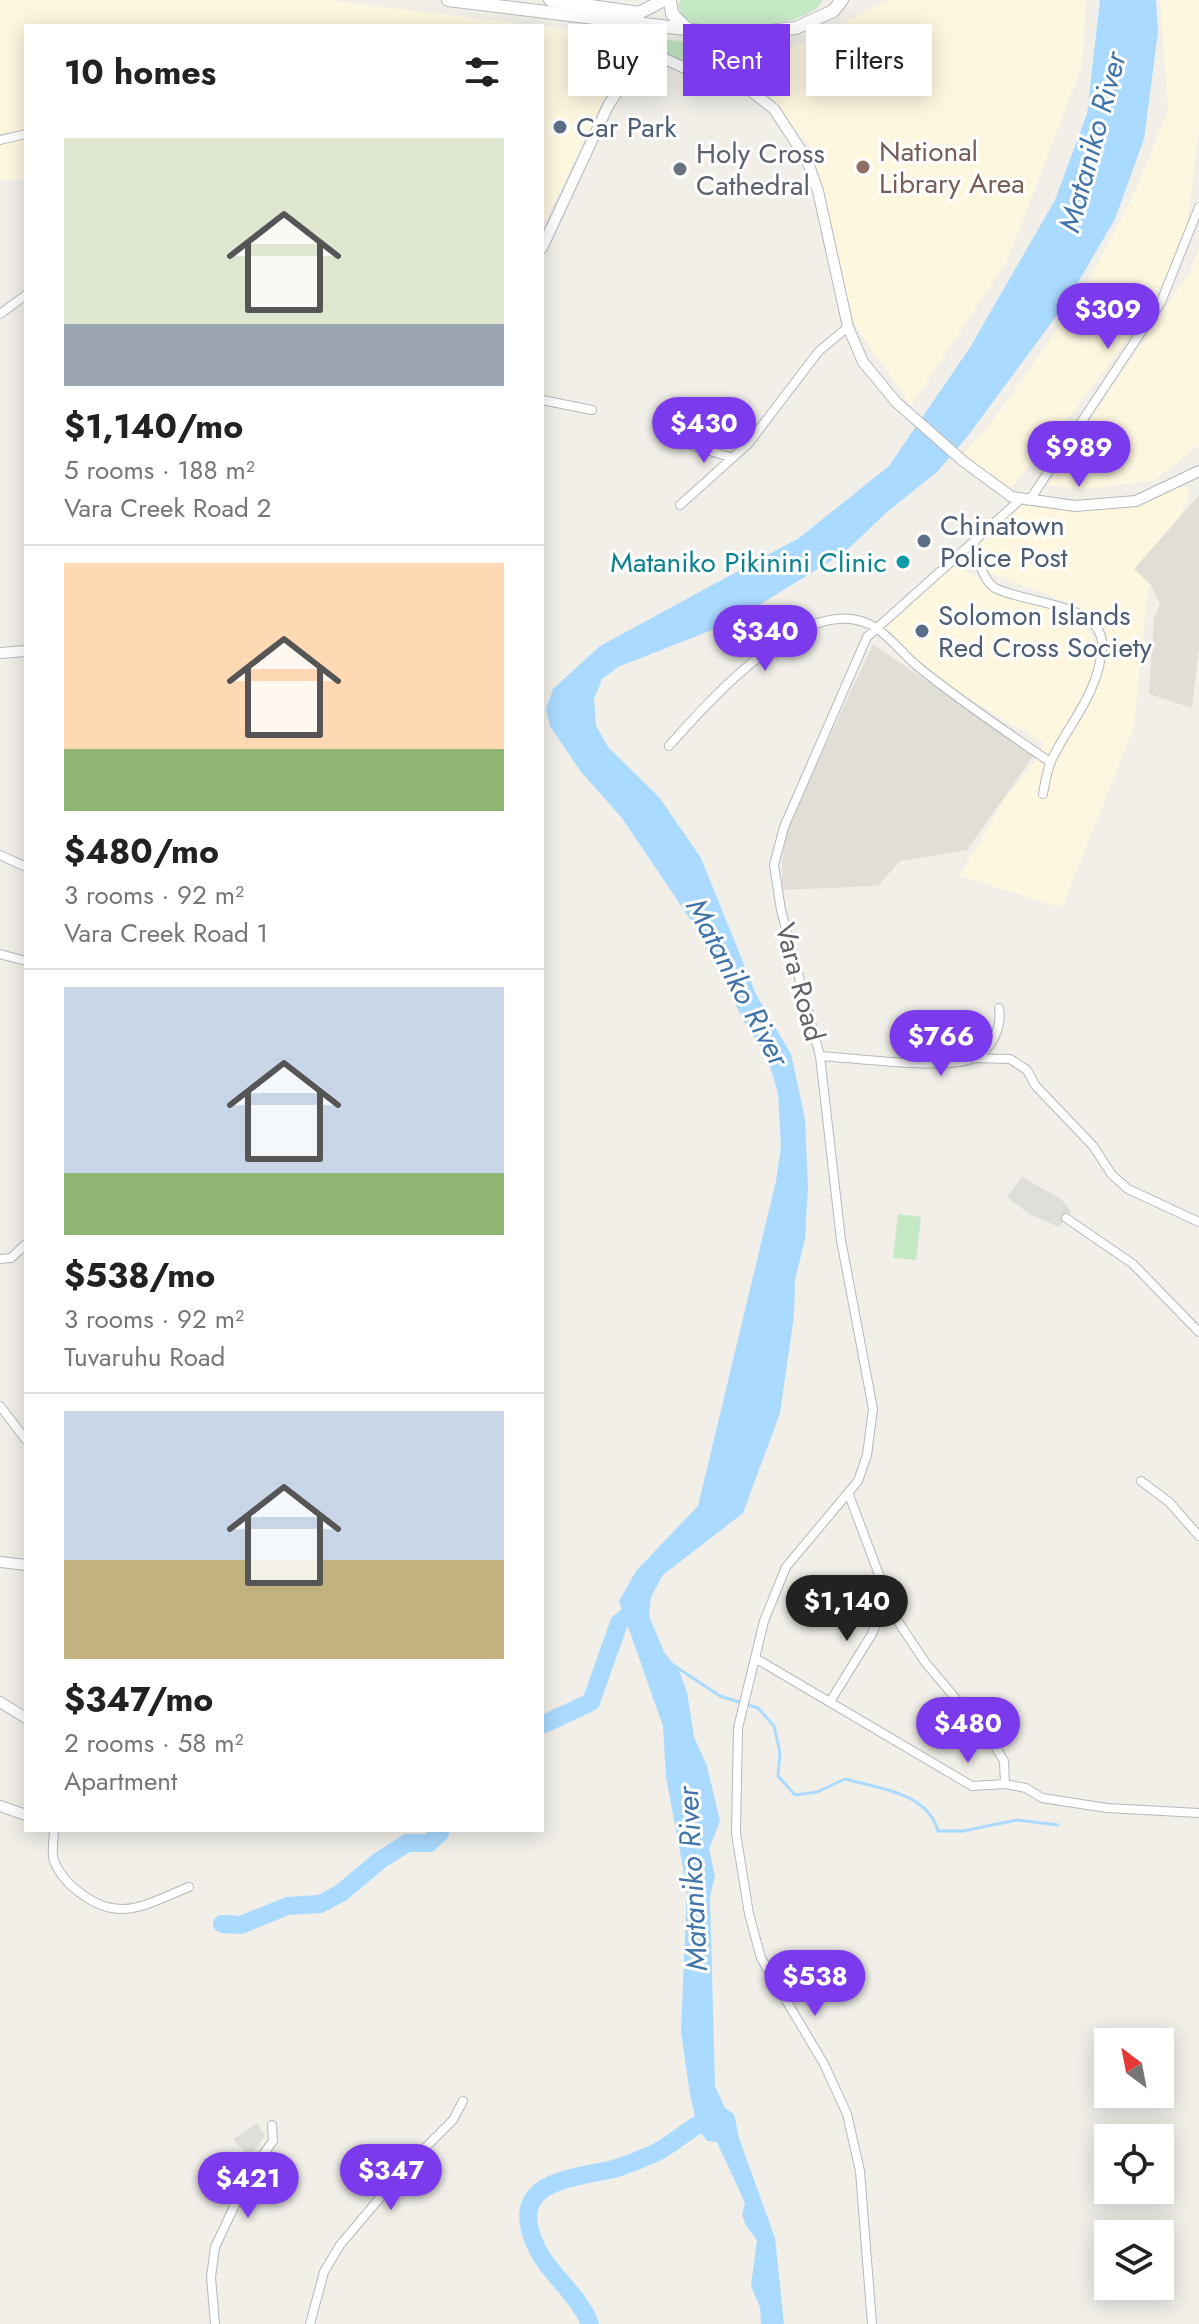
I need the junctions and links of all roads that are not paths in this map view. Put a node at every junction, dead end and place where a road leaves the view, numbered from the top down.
1 (448, 0) edge
2 (550, 0) edge
3 (667, 0) edge
4 (828, 0) edge
5 (842, 0) edge
6 (818, 20) junction
7 (612, 22) junction
8 (614, 24) edge
9 (683, 25) edge
10 (683, 29) edge
11 (790, 29) edge
12 (614, 96) edge
13 (757, 96) edge
14 (24, 134) edge
15 (0, 140) edge
16 (1199, 207) edge
17 (544, 244) edge
18 (24, 296) edge
19 (0, 314) edge
20 (848, 327) junction
21 (544, 400) edge
22 (592, 410) dead end
23 (684, 443) dead end
24 (733, 458) junction
25 (1199, 471) edge
26 (1025, 500) junction
27 (680, 505) dead end
28 (974, 544) junction
29 (875, 627) junction
30 (24, 651) edge
31 (0, 653) edge
32 (669, 746) dead end
33 (1050, 762) junction
34 (1043, 794) dead end
35 (0, 855) edge
36 (24, 866) edge
37 (0, 954) edge
38 (24, 960) edge
39 (999, 1008) dead end
40 (820, 1056) junction
41 (973, 1058) junction
42 (1066, 1218) dead end
43 (1199, 1222) edge
44 (24, 1246) edge
45 (0, 1259) edge
46 (1199, 1332) edge
47 (0, 1406) edge
48 (0, 1419) edge
49 (14, 1428) junction
50 (24, 1438) edge
51 (1141, 1481) dead end
52 (849, 1495) junction
53 (1199, 1536) edge
54 (0, 1562) edge
55 (24, 1565) edge
56 (886, 1599) junction
57 (755, 1658) junction
58 (831, 1700) junction
59 (0, 1702) edge
60 (24, 1717) edge
61 (1005, 1784) junction
62 (0, 1806) edge
63 (1199, 1813) edge
64 (24, 1814) edge
65 (54, 1832) edge
66 (189, 1887) dead end
67 (463, 2101) dead end
68 (272, 2125) dead end
69 (215, 2324) edge
70 (310, 2324) edge
71 (872, 2324) edge

1 - 7 main road
2 - 3 main road
3 - 9 main road
4 - 6 main road
5 - 6 main road
6 - 11 main road
7 - 8 main road
7 - 10 main road
12 - 17 street
13 - 20 street
14 - 15 street
16 - 26 street, Vara Road
18 - 19 street
20 - 24 street
20 - 26 street
21 - 22 street
23 - 24 street
24 - 27 street
25 - 26 street
26 - 28 street, Vara Road
28 - 29 street, Vara Road
28 - 33 street
29 - 32 street
29 - 33 street
29 - 40 street, Vara Road
30 - 31 street
33 - 34 street
35 - 36 street
37 - 38 street
39 - 41 street
40 - 41 street
40 - 52 street, Vara Road
41 - 43 street
42 - 46 street
44 - 45 street
47 - 49 street
48 - 49 street
49 - 50 street
51 - 53 street
52 - 56 street
52 - 57 street, Vara Road
54 - 55 street
56 - 58 street
56 - 61 street
57 - 58 street
57 - 71 street, Vara Road
58 - 61 street
59 - 60 street
61 - 63 street
62 - 64 street
65 - 66 street
67 - 70 street
68 - 69 street

